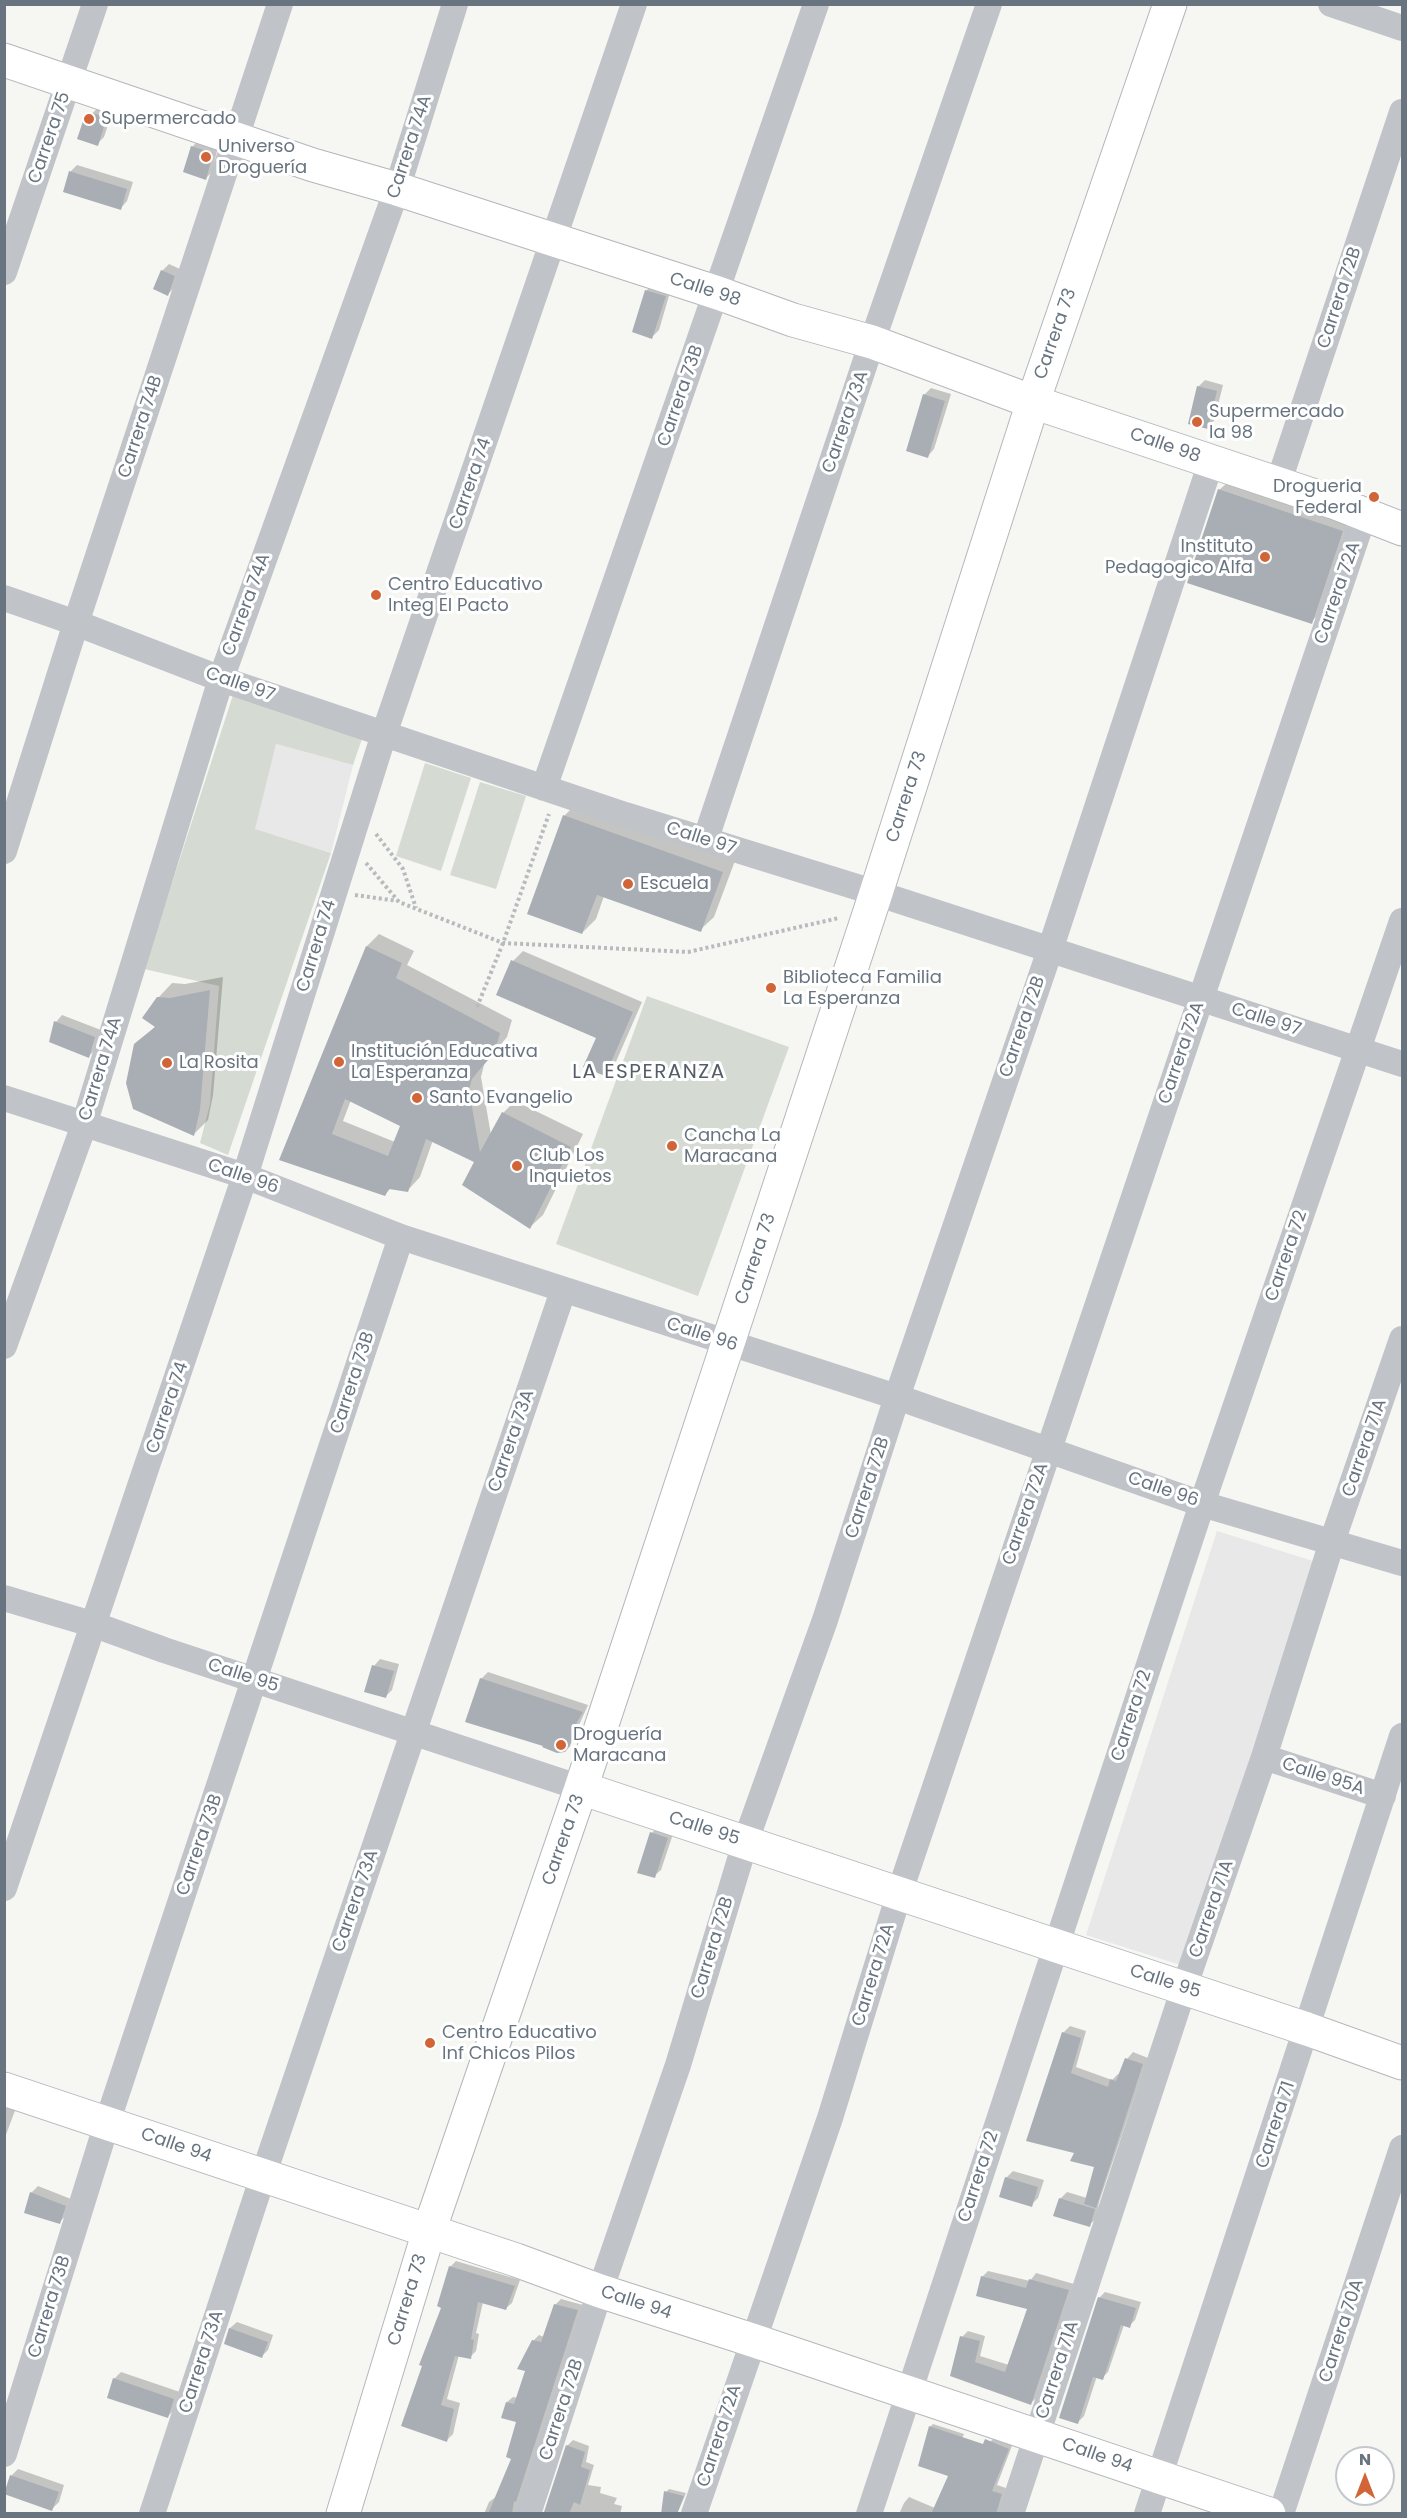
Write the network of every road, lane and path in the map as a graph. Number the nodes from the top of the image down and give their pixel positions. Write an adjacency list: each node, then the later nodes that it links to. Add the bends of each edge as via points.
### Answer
1 (95, 4): 11 (street, Carrera 75)
2 (280, 4): 13 (street, Carrera 74B)
3 (455, 4): 14 (street, Carrera 74A)
4 (634, 4): 15 (street, Carrera 74)
5 (816, 4): 17 (street, Carrera 73B)
6 (989, 4): 18 (street, Carrera 73A)
7 (1170, 4): 19 (street, Carrera 73)
8 (1331, 4): 9 (street)
9 (1402, 28)
10 (4, 60): 11 (street, Calle 98)
11 (69, 82): 13 (street, Calle 98); 16 (street, Carrera 75)
12 (1402, 112): 21 (street, Carrera 72B)
13 (236, 139): 14 (street, Calle 98); 25 (street, Carrera 74B)
14 (397, 189): 15 (street, Calle 98); 26 (street, Carrera 74A)
15 (555, 240): 17 (street, Calle 98); 27 (street, Carrera 74)
16 (4, 272)
17 (718, 293): 18 (street, Calle 98); 28 (street, Carrera 73B)
18 (872, 342): 19 (street, Calle 98); 30 (street, Carrera 73A)
19 (1033, 402): 20 (street, Calle 98); 34 (street, Carrera 73)
20 (1211, 462): 21 (street, Calle 98); 39 (street, Carrera 72B)
21 (1278, 484): 22 (street, Calle 98)
22 (1364, 515): 23 (street, Calle 98); 40 (street, Carrera 72A)
23 (1401, 524)
24 (4, 598): 25 (street, Calle 97)
25 (76, 623): 26 (street, Calle 97); 32 (street, Carrera 74B)
26 (220, 680): 27 (street, Calle 97); 45 (street, Carrera 74A)
27 (384, 734): 28 (street, Calle 97); 29 (street, Carrera 74)
28 (550, 790): 30 (street, Calle 97); 38 (path)
29 (359, 820): 31 (street, Carrera 74); 36 (path, via 379,836 403,869)
30 (705, 841): 34 (street, Calle 97)
31 (350, 845): 33 (street, Carrera 74); 35 (path)
32 (4, 851)
33 (334, 892): 35 (path); 46 (street, Carrera 74)
34 (873, 900): 38 (path, via 840,918 688,952); 39 (street, Calle 97); 50 (street, Carrera 73)
35 (399, 902): 36 (path)
36 (416, 908): 38 (path)
37 (1402, 921): 42 (street, Carrera 72)
38 (503, 943): 41 (path)
39 (1050, 950): 40 (street, Calle 97); 52 (street, Carrera 72B)
40 (1201, 999): 42 (street, Calle 97); 53 (street, Carrera 72A)
41 (477, 1007)
42 (1358, 1049): 43 (street, Calle 97); 54 (street, Carrera 72)
43 (1402, 1064)
44 (4, 1098): 45 (street, Calle 96)
45 (84, 1125): 46 (street, Calle 96); 51 (street, Carrera 74A)
46 (245, 1176): 47 (street, Calle 96); 58 (street, Carrera 74)
47 (400, 1237): 48 (street, Calle 96); 59 (street, Carrera 73B)
48 (563, 1291): 50 (street, Calle 96); 60 (street, Carrera 73A)
49 (1402, 1339): 55 (street, Carrera 71A)
50 (728, 1343): 52 (street, Calle 96); 63 (street, Carrera 73)
51 (4, 1346)
52 (897, 1397): 53 (street, Calle 96); 65 (street, Carrera 72B, via 825,1620)
53 (1047, 1451): 54 (street, Calle 96); 67 (street, Carrera 72A)
54 (1202, 1504): 55 (street, Calle 96); 68 (street, Carrera 72)
55 (1332, 1542): 56 (street, Calle 96); 62 (street, Carrera 71A)
56 (1402, 1563)
57 (4, 1598): 58 (street, Calle 95)
58 (95, 1625): 59 (street, Calle 95); 66 (street, Carrera 74)
59 (255, 1681): 60 (street, Calle 95); 73 (street, Carrera 73B)
60 (412, 1734): 63 (street, Calle 95); 75 (street, Carrera 73A)
61 (1402, 1736): 64 (street, Carrera 71)
62 (1264, 1757): 64 (street, Calle 95A); 69 (street, Carrera 71A)
63 (581, 1788): 65 (street, Calle 95); 76 (street, Carrera 73)
64 (1383, 1796): 70 (street, Carrera 71)
65 (745, 1843): 67 (street, Calle 95); 77 (street, Carrera 72B, via 678,2065)
66 (4, 1888)
67 (899, 1894): 68 (street, Calle 95); 78 (street, Carrera 72A, via 830,2118)
68 (1057, 1946): 69 (street, Calle 95); 79 (street, Carrera 72)
69 (1184, 1988): 70 (street, Calle 95); 80 (street, Carrera 71A)
70 (1307, 2029): 71 (street, Calle 95); 82 (street, Carrera 71)
71 (1402, 2063)
72 (4, 2089): 73 (street, Calle 94)
73 (107, 2123): 75 (street, Calle 94); 81 (street, Carrera 73B)
74 (1402, 2148): 91 (street, Carrera 70A)
75 (263, 2176): 76 (street, Calle 94); 83 (street, Carrera 73A)
76 (429, 2232): 77 (street, Calle 94); 84 (street, Carrera 73)
77 (600, 2291): 78 (street, Calle 94); 85 (street, Carrera 72B)
78 (752, 2340): 79 (street, Calle 94); 86 (street, Carrera 72A)
79 (908, 2392): 80 (street, Calle 94); 87 (street, Carrera 72)
80 (1036, 2436): 82 (street, Calle 94); 88 (street, Carrera 71A)
81 (4, 2454)
82 (1159, 2477): 89 (street, Carrera 71); 90 (street, Calle 94)
83 (152, 2514)
84 (343, 2514)
85 (528, 2514)
86 (694, 2514)
87 (869, 2514)
88 (1011, 2514)
89 (1147, 2514)
90 (1269, 2514)
91 (1281, 2514)

